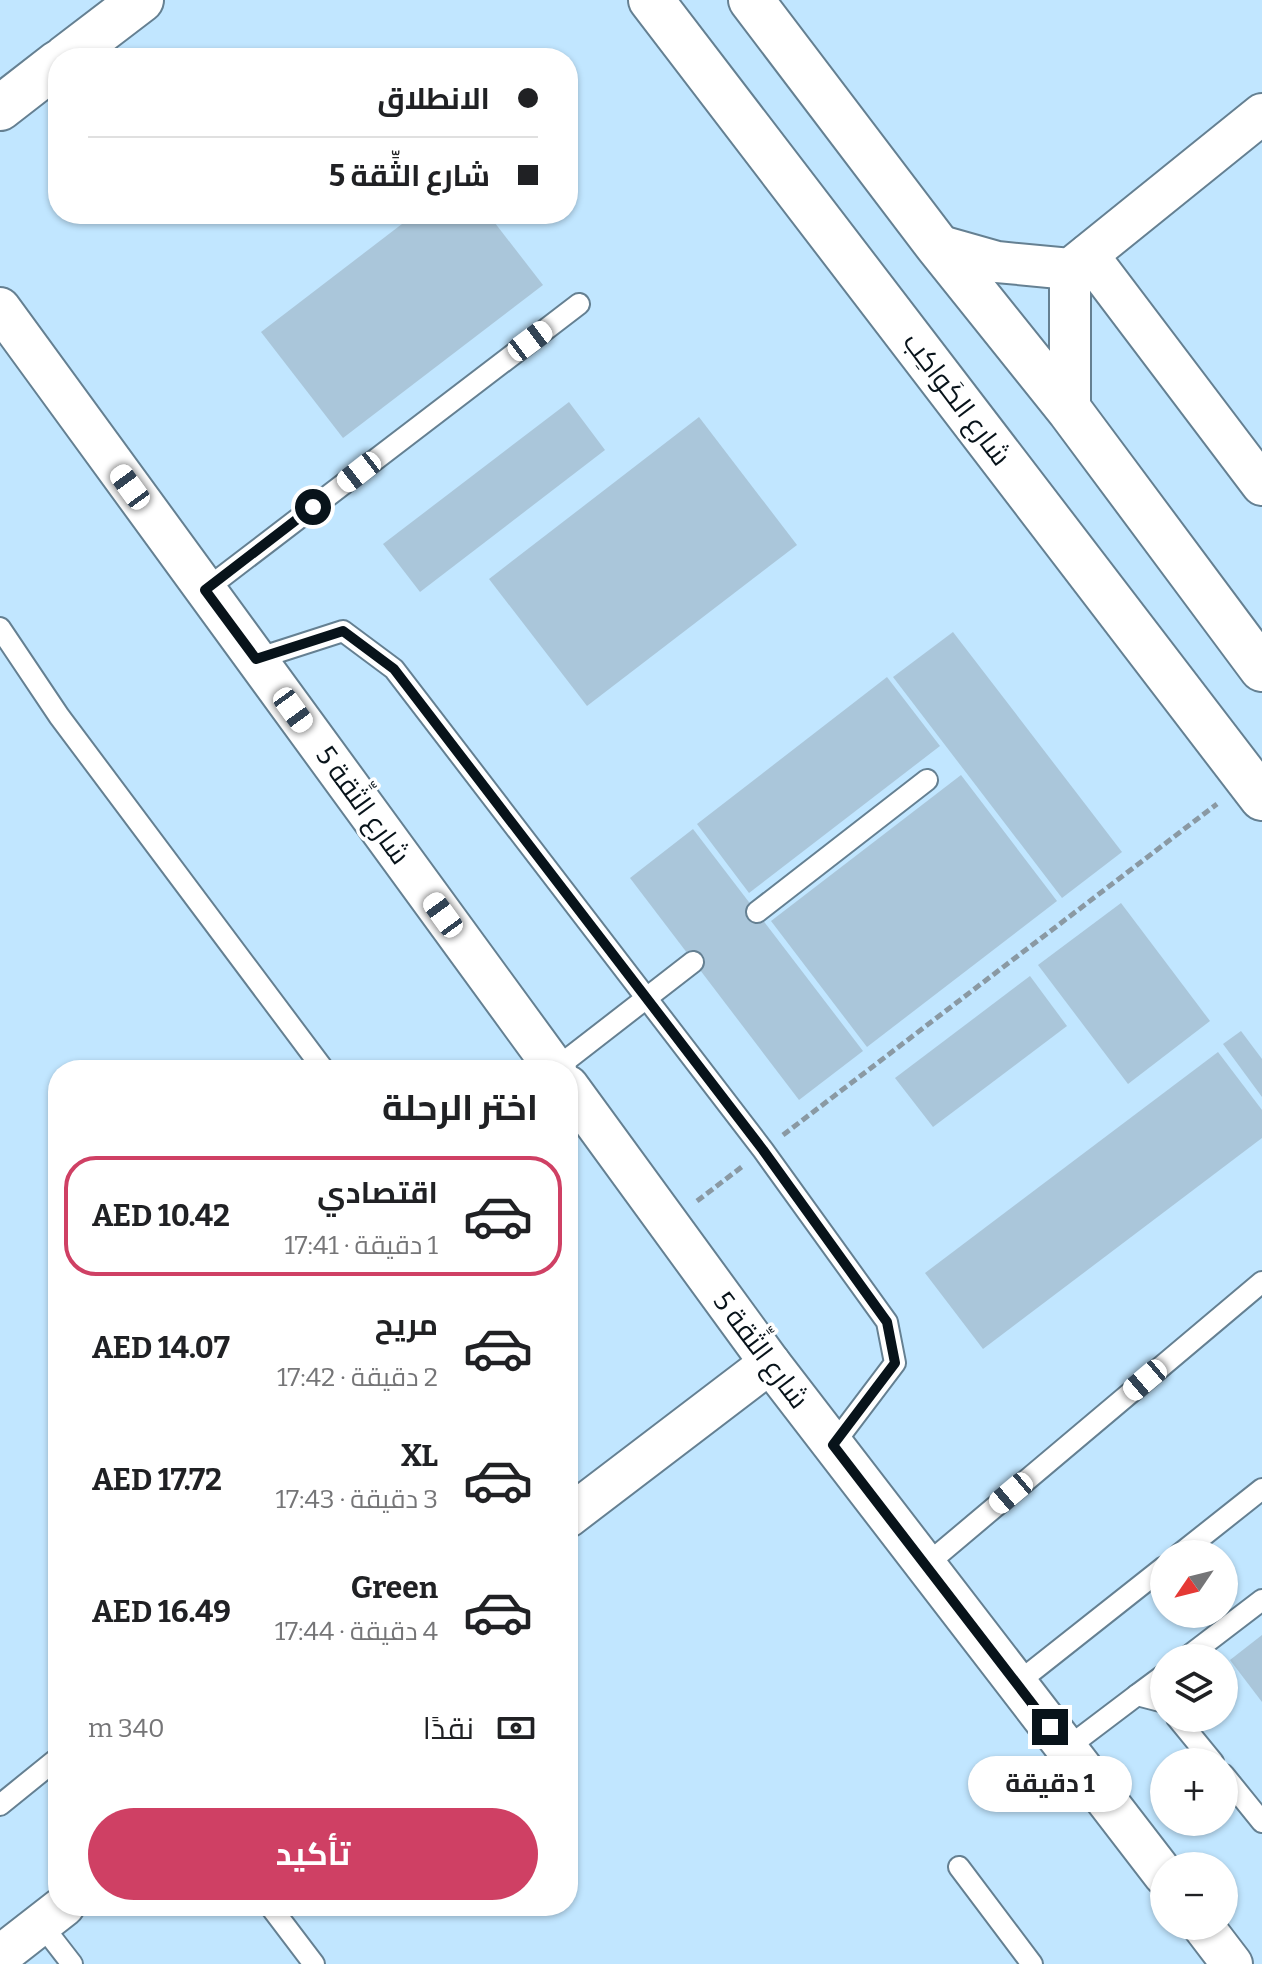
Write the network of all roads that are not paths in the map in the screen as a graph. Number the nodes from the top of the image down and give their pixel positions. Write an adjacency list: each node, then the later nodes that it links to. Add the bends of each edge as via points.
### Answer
1 (141, 0): 4 (street)
2 (651, 0): 19 (street, شارع الكَواكِب)
3 (751, 0): 8 (street)
4 (78, 48)
5 (48, 71): 6 (street)
6 (0, 108)
7 (1262, 114): 9 (street)
8 (937, 245): 9 (street, via 997,262); 12 (street)
9 (1079, 262): 12 (street); 13 (street)
10 (579, 304): 14 (lane)
11 (6, 329): 14 (street, شارع الثِّقة 5)
12 (1070, 411): 17 (street)
13 (1262, 485)
14 (205, 590): 16 (street, شارع الثِّقة 5)
15 (0, 628): 23 (lane, via 59,716)
16 (256, 659): 22 (lane, via 343,631 394,669); 24 (street, شارع الثِّقة 5)
17 (1262, 669)
18 (927, 780): 20 (lane)
19 (1255, 788)
20 (757, 912)
21 (693, 962): 22 (lane)
22 (649, 997): 25 (lane); 29 (lane, via 887,1322 895,1363)
23 (317, 1060)
24 (549, 1060)
25 (569, 1060)
26 (578, 1100): 28 (street, شارع الثِّقة 5)
27 (1262, 1282): 33 (lane)
28 (770, 1363): 29 (street, شارع الثِّقة 5); 31 (street)
29 (833, 1445): 33 (street, شارع الثِّقة 5)
30 (1262, 1489): 32 (lane)
31 (578, 1509)
32 (1198, 1540)
33 (926, 1565): 37 (street, شارع الثِّقة 5)
34 (1150, 1578): 37 (lane)
35 (1262, 1600): 36 (lane)
36 (1204, 1644)
37 (1016, 1684): 42 (street, شارع الثِّقة 5)
38 (1150, 1685): 39 (lane)
39 (1137, 1695): 40 (lane); 42 (lane)
40 (1150, 1698)
41 (1188, 1732): 43 (lane)
42 (1067, 1748): 48 (street, شارع الثِّقة 5)
43 (1202, 1748)
44 (48, 1766): 46 (lane)
45 (1238, 1792): 47 (lane)
46 (0, 1805)
47 (1262, 1822)
48 (1150, 1857)
49 (959, 1867): 56 (lane)
50 (52, 1916): 53 (street)
51 (53, 1916): 54 (lane)
52 (278, 1916): 55 (lane)
53 (0, 1956)
54 (72, 1964)
55 (314, 1964)
56 (1032, 1964)

